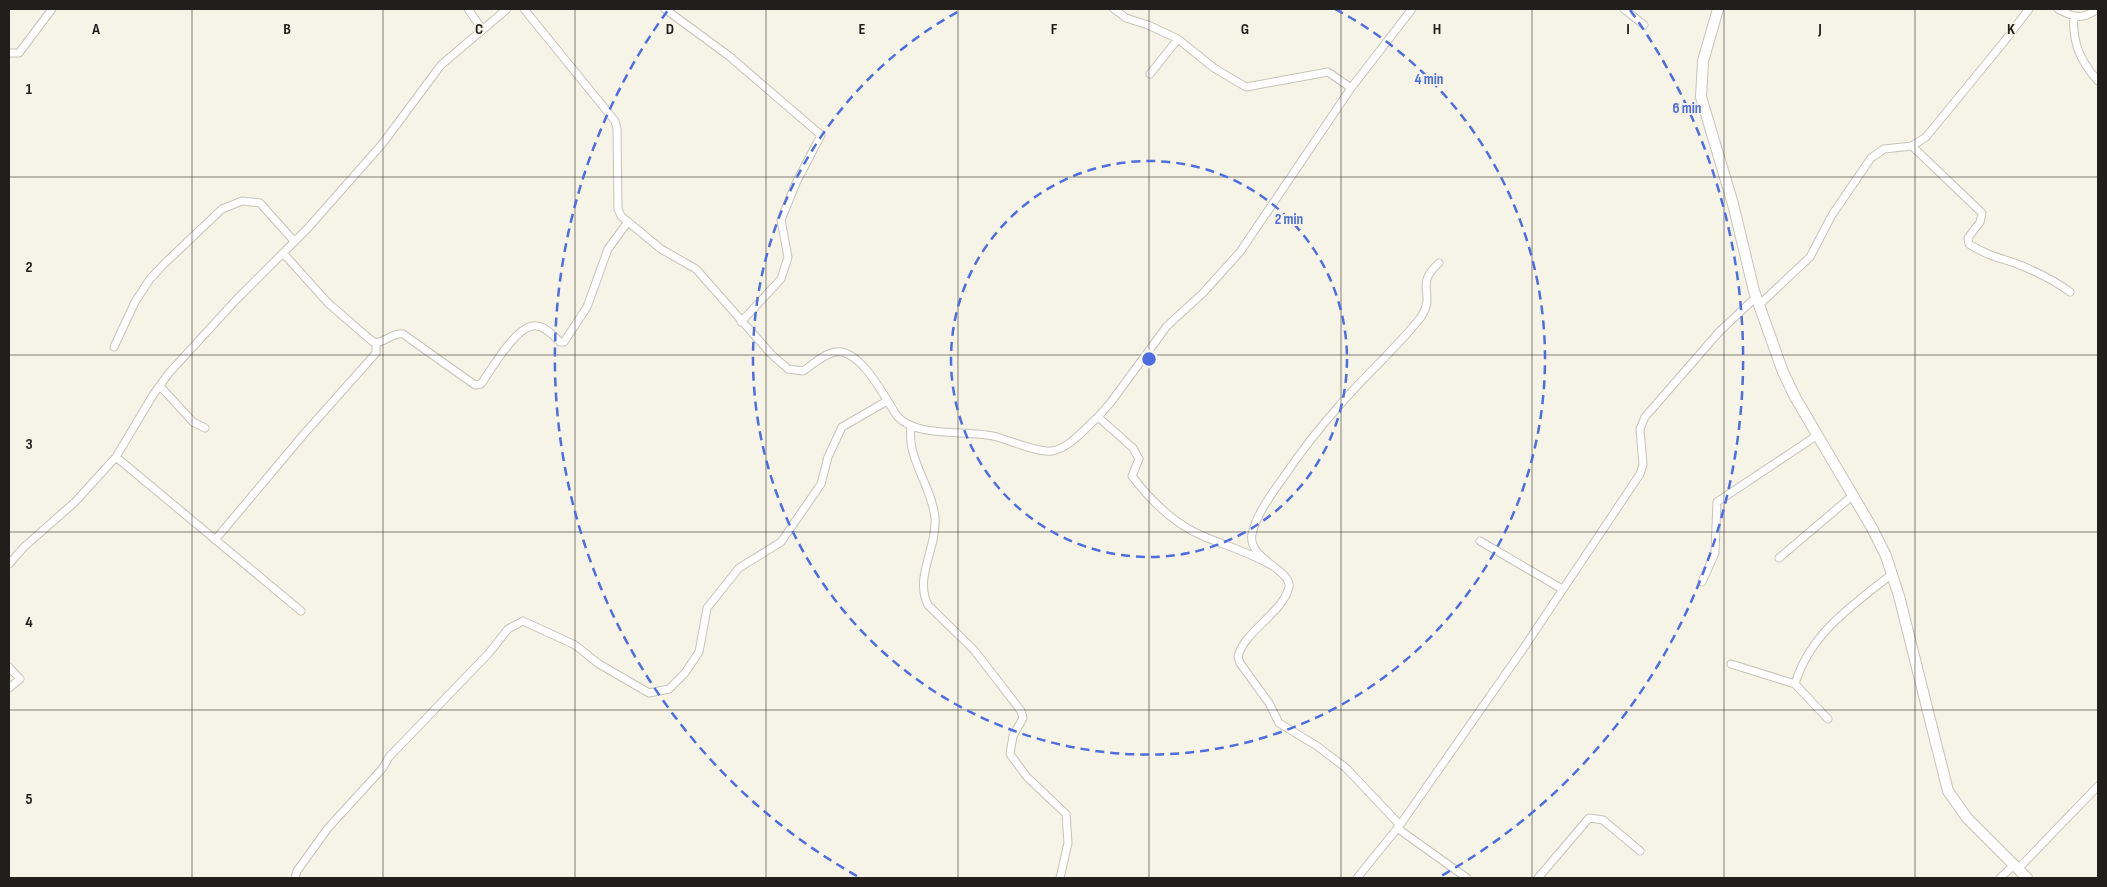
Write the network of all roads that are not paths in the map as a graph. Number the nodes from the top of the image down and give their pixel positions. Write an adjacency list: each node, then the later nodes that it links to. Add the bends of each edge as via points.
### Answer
1 (52, 9): 17 (street, via 19,53)
2 (468, 9): 15 (street)
3 (507, 9): 15 (street)
4 (524, 9): 22 (street, via 615,121 618,209)
5 (665, 9): 28 (street, via 729,56 821,135 781,220 788,257 781,279)
6 (1114, 9): 16 (street, via 1126,18)
7 (1412, 9): 20 (street)
8 (1624, 9): 14 (street)
9 (1718, 9): 27 (street, via 1703,61 1701,97 1728,184)
10 (2029, 9): 21 (street, via 1926,137)
11 (2058, 9): 13 (street)
12 (2097, 9): 13 (street, via 2086,17)
13 (2074, 17): 19 (street, via 2078,54)
14 (1644, 25)
15 (482, 29): 23 (street, via 442,65 383,143)
16 (1178, 39): 18 (street); 20 (street, via 1214,68 1246,87 1328,72)
17 (9, 53)
18 (1150, 74)
19 (2098, 81)
20 (1351, 88): 33 (street, via 1240,252 1167,326)
21 (1912, 146): 26 (street, via 1982,213 1980,222 1968,238 1969,244 1997,259 2052,279); 27 (street, via 1884,149 1871,158 1832,215 1810,257 1786,282)
22 (627, 223): 28 (street, via 661,249 696,269); 29 (street, via 608,249 587,307 564,342 537,326 520,331 481,384 475,385 465,379 403,334 398,333)
23 (294, 241): 24 (street); 30 (street, via 260,203 242,201 222,209 150,279)
24 (283, 254): 29 (street, via 328,303); 31 (street, via 236,300)
25 (1439, 263): 43 (street, via 1425,281 1428,306 1421,317 1338,406 1263,508 1253,530 1252,541)
26 (2070, 292)
27 (1758, 301): 36 (street, via 1783,372); 46 (street, via 1719,332 1650,410 1640,429 1643,465 1640,474)
28 (741, 322): 32 (street, via 788,370 803,372 832,352 848,354 868,371)
29 (376, 344): 39 (street, via 376,353)
30 (114, 347)
31 (160, 386): 35 (street, via 193,422); 37 (street)
32 (887, 401): 34 (street, via 900,420); 57 (street, via 842,427 821,484 781,542 740,568 707,608 699,652 685,674 669,689 649,693 599,664 575,645 523,621 508,629 490,653 389,757 328,828)
33 (1098, 417): 34 (street, via 1069,443 1048,452 994,436); 43 (street, via 1133,448 1139,459 1132,476 1157,505 1204,537 1247,552)
34 (912, 426): 58 (street, via 910,445 932,497 935,520 933,546 922,580 924,595 928,605 974,650 1021,711 1023,718 1013,736 1010,754 1027,777 1066,814 1068,843)
35 (205, 428)
36 (1816, 436): 38 (street); 45 (street, via 1716,502 1715,553)
37 (116, 457): 39 (street); 42 (street, via 75,502)
38 (1852, 496): 41 (street); 44 (street, via 1879,541)
39 (215, 540): 47 (street)
40 (1480, 541): 46 (street)
41 (1779, 558)
42 (9, 564)
43 (1269, 564): 54 (street, via 1286,577 1288,587 1279,604 1239,652 1239,661 1279,723 1346,768)
44 (1892, 574): 50 (street, via 1832,622 1816,643); 56 (street, via 1948,791 1967,818)
45 (1702, 582)
46 (1562, 589): 54 (street)
47 (300, 611)
48 (1731, 664): 50 (street)
49 (9, 667): 51 (street, via 20,679)
50 (1795, 684): 52 (street)
51 (9, 688)
52 (1828, 719)
53 (2098, 786): 56 (street)
54 (1398, 827): 59 (street); 60 (street)
55 (1640, 850): 61 (street, via 1603,820 1589,818)
56 (2016, 867): 62 (street); 63 (street)
57 (295, 878)
58 (1060, 878)
59 (1357, 878)
60 (1468, 878)
61 (1538, 878)
62 (2000, 878)
63 (2027, 878)

